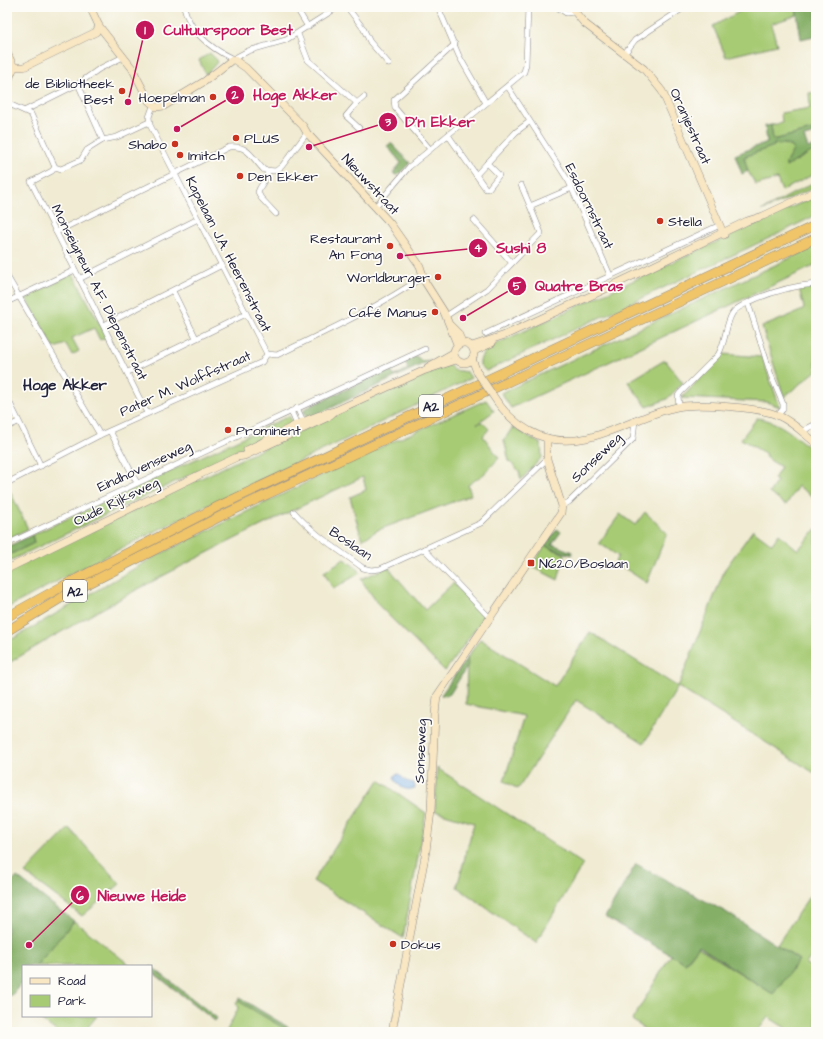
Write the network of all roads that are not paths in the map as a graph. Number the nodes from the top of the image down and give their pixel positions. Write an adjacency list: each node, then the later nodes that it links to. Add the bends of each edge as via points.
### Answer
1 (90, 7): 11 (main road)
2 (184, 7): 18 (street, via 190,23 202,39 221,54)
3 (296, 7): 12 (street)
4 (338, 7): 12 (street)
5 (346, 7): 19 (street)
6 (438, 7): 14 (street)
7 (528, 7): 23 (street, via 524,72)
8 (557, 7): 10 (street, Oranjestraat, via 566,13)
9 (685, 7): 16 (street, via 635,40)
10 (573, 9): 16 (main road, Oranjestraat, via 584,23)
11 (99, 26): 17 (main road); 20 (main road, via 96,32 24,67)
12 (308, 27): 13 (street)
13 (298, 34): 18 (street); 26 (street, via 308,60)
14 (455, 44): 27 (street, via 459,56); 36 (street, via 394,100 396,108)
15 (7, 53): 20 (main road)
16 (625, 53): 50 (main road, Oranjestraat, via 644,69 662,91)
17 (123, 57): 22 (street, via 99,69); 28 (main road)
18 (233, 59): 28 (main road, via 205,81 168,104); 33 (main road, Nieuwstraat, via 246,68)
19 (389, 64)
20 (14, 67): 21 (main road)
21 (7, 84)
22 (78, 84): 29 (street); 35 (street)
23 (508, 87): 27 (street); 31 (street, Esdoornstraat)
24 (364, 97): 26 (street)
25 (7, 103): 29 (street)
26 (357, 103): 32 (street, via 346,116)
27 (486, 103): 34 (street)
28 (153, 106): 30 (street)
29 (26, 110): 38 (street, via 31,114)
30 (149, 122): 35 (street, via 117,137); 40 (street, Kapelaan J.A. Heerenstraat)
31 (530, 122): 37 (street, via 516,132); 43 (street, Esdoornstraat)
32 (359, 128)
33 (307, 133): 39 (street, via 282,166 276,171); 46 (main road, Nieuwstraat)
34 (448, 136): 36 (street); 41 (street)
35 (103, 140): 38 (street, via 87,150 81,160 61,169)
36 (430, 150): 46 (street, via 410,167)
37 (487, 163): 41 (street); 41 (street, via 498,173 498,179 489,188 486,188)
38 (55, 167): 52 (street, Monseigneur A.F. Diepenstraat, via 31,182)
39 (268, 171): 40 (street, via 258,164 246,149 239,146 229,147); 47 (street, via 266,181 258,192)
40 (174, 173): 48 (street, Kapelaan J.A. Heerenstraat); 52 (street)
41 (476, 174)
42 (521, 185): 45 (street)
43 (572, 188): 45 (street); 58 (street, Esdoornstraat)
44 (816, 191): 53 (main road)
45 (530, 206): 55 (street, via 541,233)
46 (375, 207): 60 (main road, Nieuwstraat, via 388,220 420,266)
47 (276, 214)
48 (198, 219): 56 (street, Kapelaan J.A. Heerenstraat); 61 (street)
49 (474, 220): 55 (street)
50 (720, 225): 53 (main road, Oranjestraat); 58 (street)
51 (816, 225): 106 (highway, A2, via 218,506)
52 (56, 232): 57 (street, Monseigneur A.F. Diepenstraat)
53 (724, 234): 71 (main road)
54 (816, 238): 108 (highway, A2, via 223,515 66,595)
55 (512, 263): 68 (street, via 487,289)
56 (222, 265): 63 (street); 67 (street, Kapelaan J.A. Heerenstraat)
57 (75, 270): 61 (street, Monseigneur A.F. Diepenstraat); 64 (street)
58 (610, 275): 69 (street)
59 (7, 276): 64 (street)
60 (424, 276): 68 (main road, Nieuwstraat, via 425,282); 77 (street, via 351,319 277,355)
61 (79, 279): 70 (street, Monseigneur A.F. Diepenstraat)
62 (816, 284): 66 (street, via 787,287 762,295)
63 (173, 291): 70 (street); 73 (street)
64 (19, 297): 65 (street); 94 (street)
65 (7, 302)
66 (748, 303): 82 (street, via 732,314 722,349 680,393); 86 (street, via 783,404 783,409)
67 (246, 314): 73 (street); 77 (street, Kapelaan J.A. Heerenstraat)
68 (446, 316): 74 (main road, Nieuwstraat)
69 (509, 323): 71 (street); 72 (street)
70 (104, 325): 80 (street, Monseigneur A.F. Diepenstraat)
71 (514, 331): 75 (main road, via 498,340)
72 (485, 334)
73 (196, 338): 80 (street)
74 (460, 343): 75 (main road); 78 (main road)
75 (473, 348): 79 (main road)
76 (425, 349): 83 (street, Eindhovenseweg)
77 (268, 354): 85 (street, Pater M. Wolffstraat, via 262,362)
78 (455, 356): 79 (main road, via 460,362); 91 (main road, Oude Rijksweg)
79 (470, 361): 95 (main road, bridge, via 506,414 520,426)
80 (128, 372): 85 (street, Monseigneur A.F. Diepenstraat)
81 (7, 397): 88 (street)
82 (679, 406): 86 (main road, via 739,408); 87 (main road)
83 (298, 408): 84 (street, Eindhovenseweg); 91 (street)
84 (291, 411): 91 (street); 100 (street, Eindhovenseweg)
85 (147, 413): 92 (street, Pater M. Wolffstraat)
86 (778, 415): 93 (main road)
87 (635, 420): 95 (main road, via 590,438 568,441); 101 (street, Sonseweg, via 633,439)
88 (18, 422): 90 (street); 98 (street)
89 (816, 424): 93 (street)
90 (7, 427)
91 (302, 427): 105 (main road, Oude Rijksweg, via 243,452)
92 (110, 430): 94 (street, Pater M. Wolffstraat); 100 (street)
93 (803, 432): 96 (main road)
94 (100, 435): 98 (street, Pater M. Wolffstraat)
95 (547, 438): 97 (main road, Sonseweg)
96 (816, 443)
97 (547, 459): 101 (main road, Sonseweg); 104 (street, Boslaan, via 481,523)
98 (41, 466): 99 (street, Pater M. Wolffstraat)
99 (7, 482)
100 (137, 483): 103 (street, Eindhovenseweg)
101 (562, 506): 107 (main road, Sonseweg, via 561,513)
102 (294, 512): 104 (street, Boslaan, via 304,524 325,540 364,568 371,570 380,569)
103 (7, 544)
104 (424, 549): 107 (street)
105 (7, 569)
106 (7, 617)
107 (490, 618): 109 (main road, Sonseweg, via 440,689 436,700 431,811 426,851)
108 (7, 631)
109 (392, 1032)

